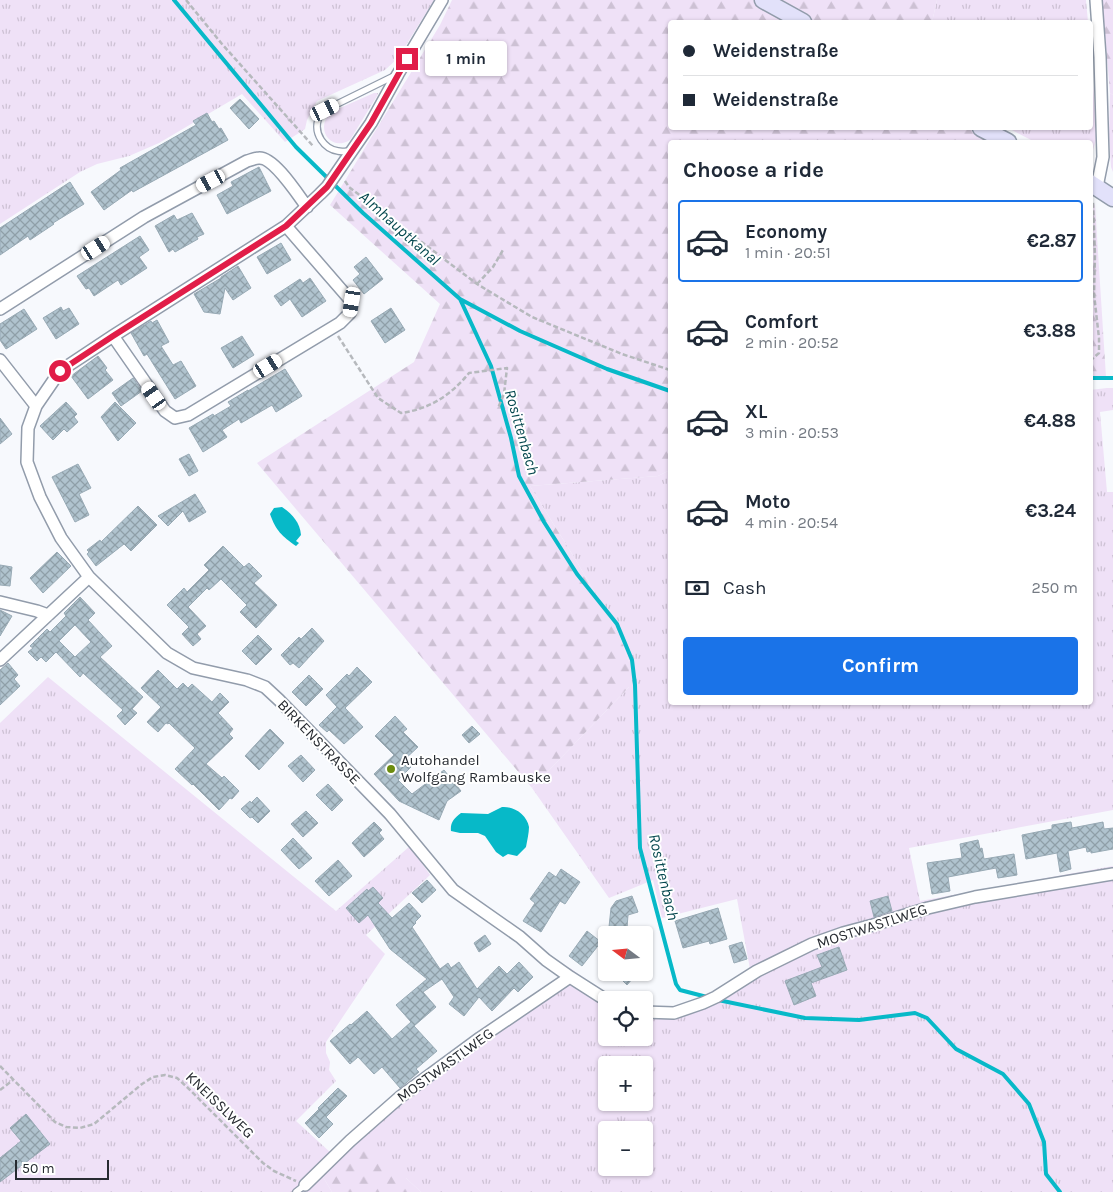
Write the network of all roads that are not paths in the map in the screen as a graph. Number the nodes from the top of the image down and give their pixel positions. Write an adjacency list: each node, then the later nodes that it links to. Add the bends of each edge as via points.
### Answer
1 (442, 0): 5 (street, BIRKENSTRASSE)
2 (763, 0): 4 (main road)
3 (1096, 0): 9 (street, via 1103,157)
4 (799, 20)
5 (398, 74): 8 (street, BIRKENSTRASSE); 8 (lane, via 325,110 318,119 317,129 329,148)
6 (985, 130): 7 (main road)
7 (1004, 140)
8 (352, 151): 11 (street, BIRKENSTRASSE, via 327,187)
9 (1093, 190): 10 (main road)
10 (1113, 198)
11 (307, 207): 12 (street, BIRKENSTRASSE); 13 (street, via 275,165 259,158 247,161 144,217)
12 (286, 226): 14 (street, BIRKENSTRASSE); 14 (street, via 352,302 350,313 332,328 188,415 175,418 165,411)
13 (0, 309)
14 (113, 336): 16 (street, BIRKENSTRASSE, via 60,371)
15 (0, 360): 16 (street)
16 (36, 406): 17 (street, BIRKENSTRASSE, via 28,428 27,462 40,497 62,538)
17 (89, 577): 19 (street); 22 (street, BIRKENSTRASSE, via 167,653 193,668 264,687 390,814 453,890)
18 (0, 602): 19 (street)
19 (48, 615): 20 (street)
20 (0, 660)
21 (1113, 874): 24 (street, MOSTWASTLWEG, via 975,897 843,933 757,971 703,1003 674,1013)
22 (570, 977): 23 (street); 25 (street, MOSTWASTLWEG, via 400,1097)
23 (598, 995)
24 (653, 1012)
25 (300, 1188)

